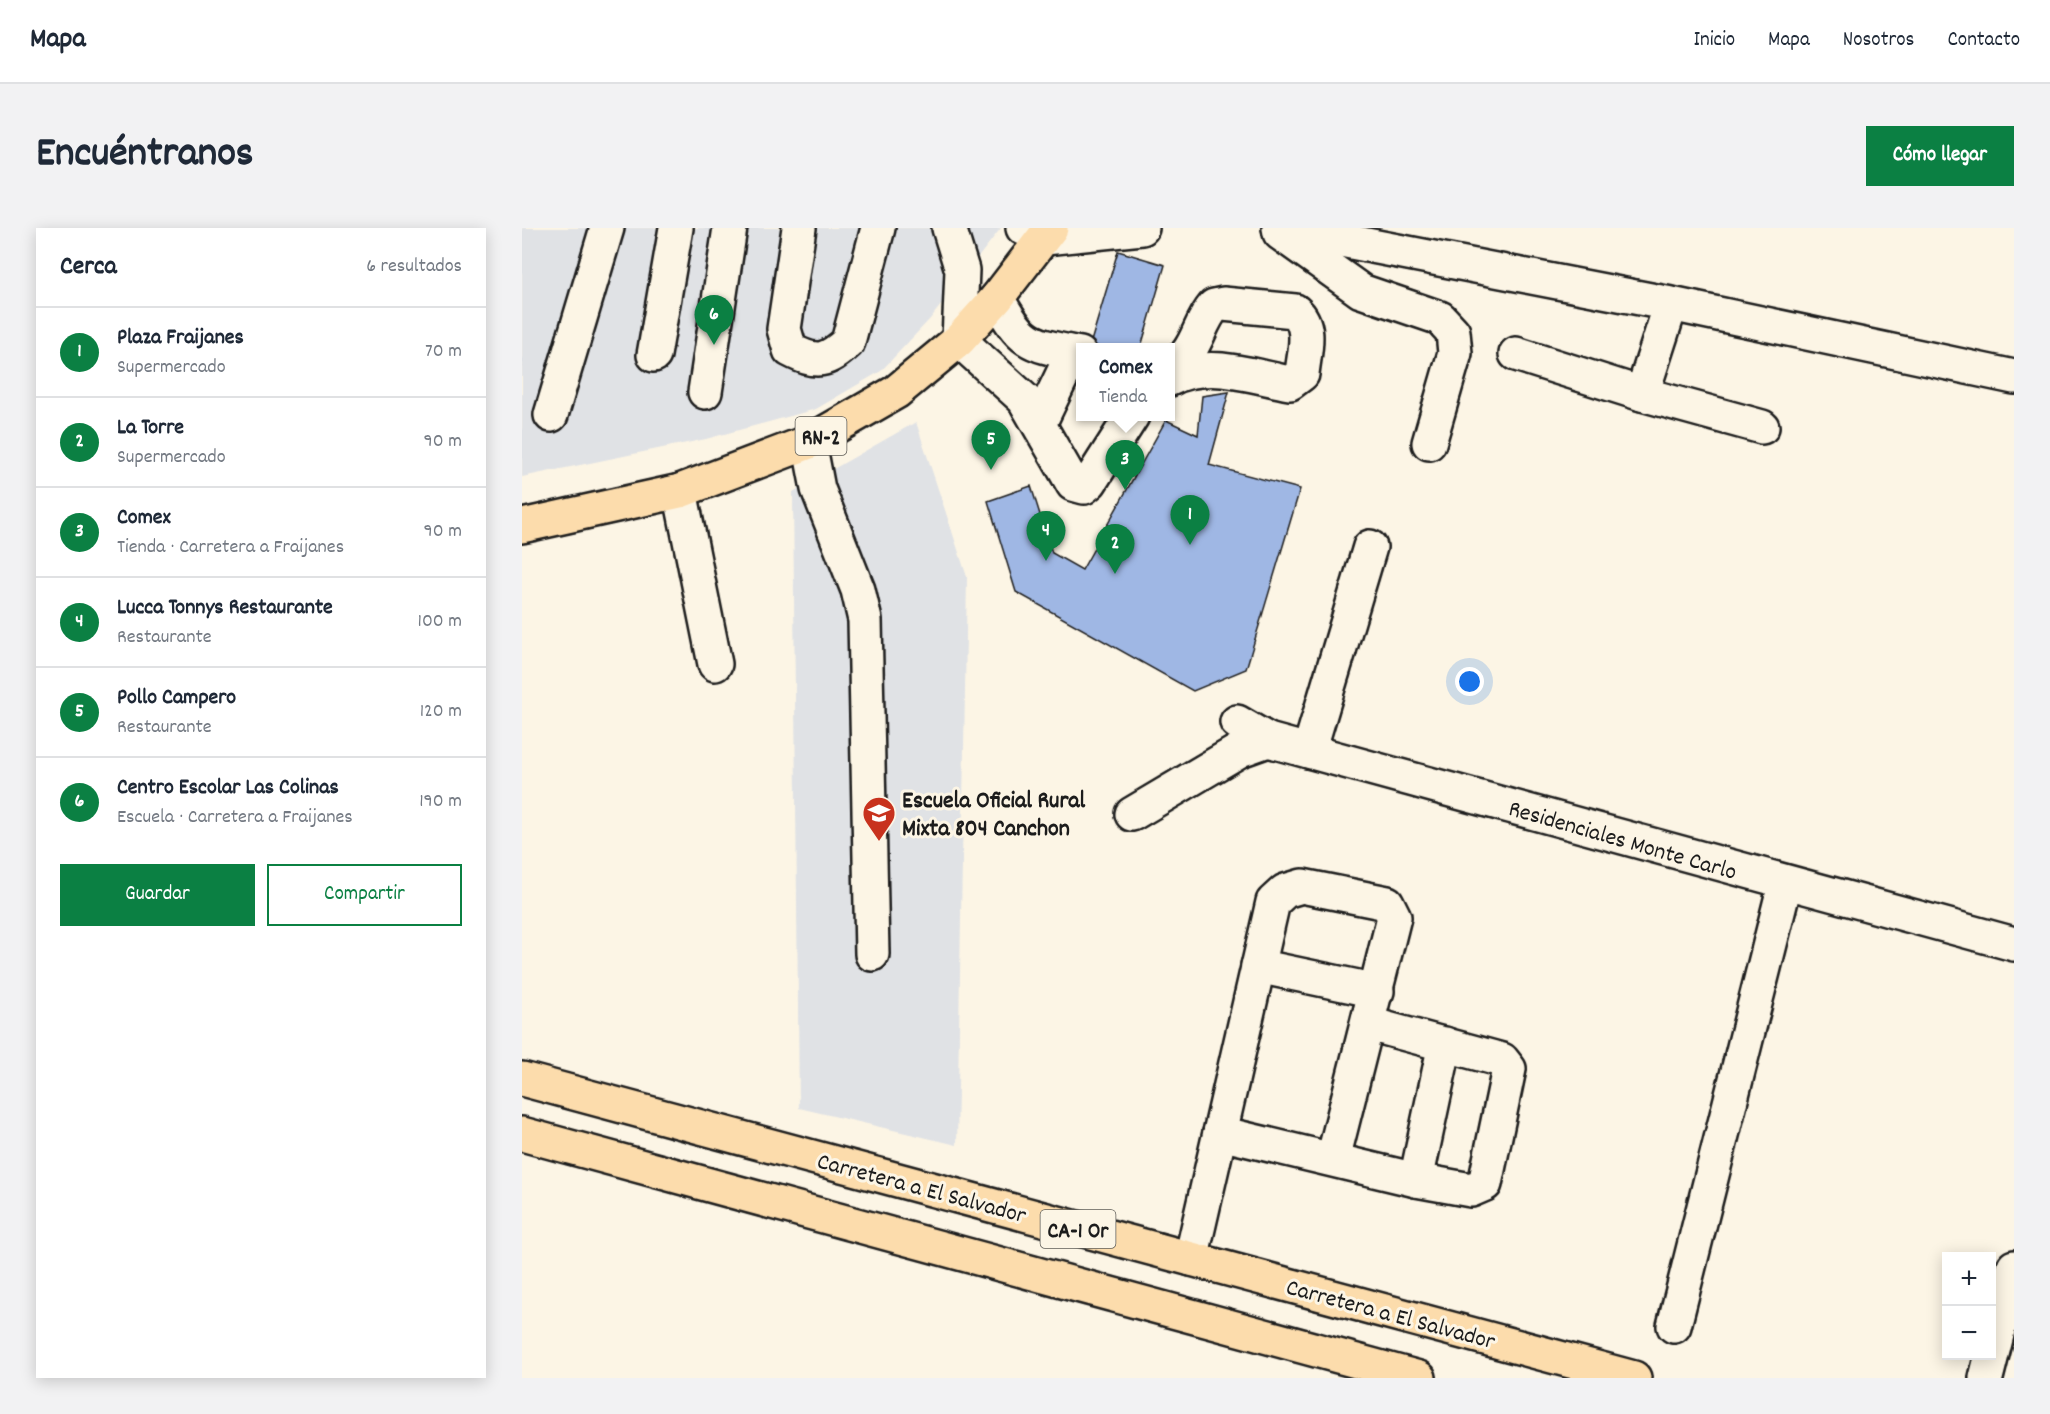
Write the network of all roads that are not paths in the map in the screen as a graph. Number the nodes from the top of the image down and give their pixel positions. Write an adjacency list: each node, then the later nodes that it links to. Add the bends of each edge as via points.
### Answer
1 (607, 228): 23 (street)
2 (676, 228): 16 (street)
3 (730, 228): 21 (street)
4 (799, 228): 5 (street, via 784,329 790,350 820,361 848,342)
5 (878, 228)
6 (949, 228): 13 (street, via 962,270)
7 (1142, 228): 10 (street)
8 (1274, 228): 28 (street, via 1361,291 1440,318 1453,332 1455,353)
9 (1278, 228): 12 (street)
10 (1040, 231): 11 (main road, RN-2)
11 (997, 298): 13 (main road, RN-2); 14 (street, via 1028,341)
12 (1671, 304): 20 (street); 22 (street)
13 (959, 340): 25 (street, via 1024,399); 27 (main road, RN-2, via 896,392)
14 (1076, 353)
15 (1516, 354): 22 (street)
16 (654, 355)
17 (1076, 355): 25 (street)
18 (1175, 364): 19 (street, via 1191,352 1214,306 1295,311 1303,317 1307,328 1302,374 1290,384 1215,369 1194,370)
19 (1175, 377)
20 (2014, 377)
21 (705, 392)
22 (1642, 394): 26 (street)
23 (551, 415)
24 (1129, 421): 25 (street, via 1084,487 1073,484)
25 (1039, 424)
26 (1762, 427)
27 (809, 442): 29 (main road, RN-2); 39 (street, via 818,489 858,590 865,620)
28 (1429, 443)
29 (680, 491): 30 (main road, RN-2); 32 (street)
30 (522, 526)
31 (1370, 547): 35 (street)
32 (715, 664)
33 (1237, 722): 34 (street, Residenciales Monte Carlo)
34 (1268, 740): 35 (street, Residenciales Monte Carlo); 36 (street, via 1222,759)
35 (1309, 751): 37 (street, Residenciales Monte Carlo)
36 (1132, 814)
37 (1785, 884): 38 (street, Residenciales Monte Carlo); 51 (street)
38 (2014, 944)
39 (872, 954)
40 (1258, 966): 41 (street); 41 (street, via 1273,902 1285,891 1302,886 1386,903 1395,917); 46 (street)
41 (1377, 991): 42 (street)
42 (1369, 1024): 43 (street); 47 (street)
43 (1445, 1044): 48 (street); 48 (street, via 1502,1060 1509,1069 1485,1184 1472,1190)
44 (522, 1079): 49 (main road, Carretera a El Salvador / CA-1 Or)
45 (522, 1134): 52 (main road, CA-1 Or)
46 (1220, 1134): 47 (street); 49 (street)
47 (1333, 1159): 48 (street)
48 (1416, 1180)
49 (1191, 1259): 54 (main road, Carretera a El Salvador / CA-1 Or)
50 (2014, 1267): 55 (street)
51 (1674, 1326)
52 (1371, 1371): 53 (main road, CA-1 Or)
53 (1419, 1378)
54 (1634, 1378)
55 (1986, 1378)

